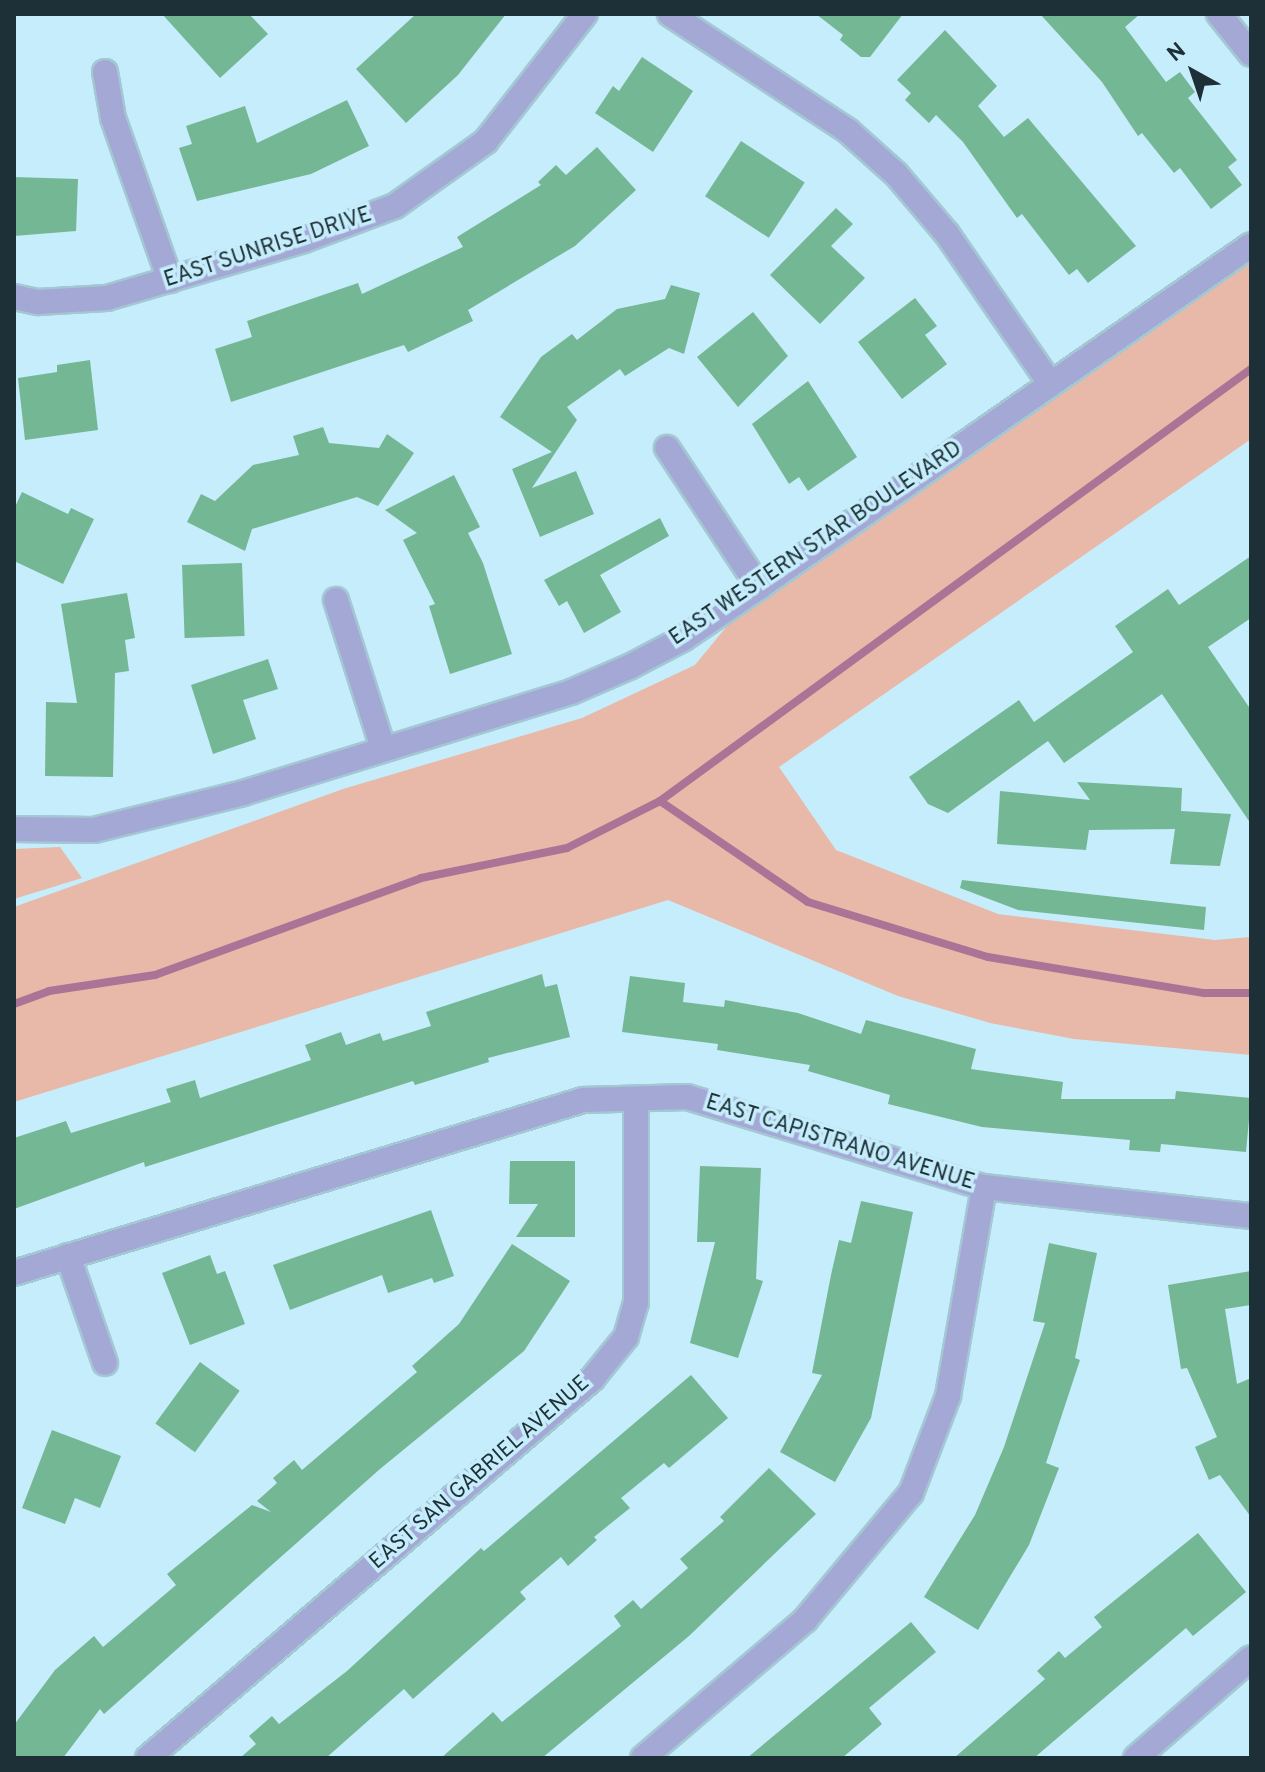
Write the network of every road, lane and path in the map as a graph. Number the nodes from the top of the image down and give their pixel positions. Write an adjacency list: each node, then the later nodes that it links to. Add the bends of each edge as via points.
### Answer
1 (585, 14): 7 (street, EAST SUNRISE DRIVE, via 486,141 395,206)
2 (670, 14): 9 (street, via 848,131 896,174 947,234)
3 (1219, 14): 4 (street)
4 (1251, 54)
5 (105, 72): 7 (street, via 113,118)
6 (1251, 245): 9 (street, EAST WESTERN STAR BOULEVARD)
7 (170, 280): 8 (street, EAST SUNRISE DRIVE, via 107,298 38,302)
8 (14, 297)
9 (1049, 382): 11 (street, EAST WESTERN STAR BOULEVARD)
10 (667, 448): 11 (street)
11 (759, 587): 13 (street, EAST WESTERN STAR BOULEVARD, via 684,638 583,687)
12 (336, 600): 13 (street)
13 (383, 748): 14 (street, EAST WESTERN STAR BOULEVARD, via 243,793 94,830)
14 (14, 829)
15 (636, 1100): 16 (street, EAST CAPISTRANO AVENUE, via 687,1097); 18 (street, EAST CAPISTRANO AVENUE, via 583,1100); 22 (street, EAST SAN GABRIEL AVENUE, via 636,1303 626,1337 592,1379)
16 (984, 1187): 17 (street, EAST CAPISTRANO AVENUE); 23 (street, via 948,1396 911,1493 805,1620)
17 (1251, 1216)
18 (68, 1256): 19 (street, EAST CAPISTRANO AVENUE); 20 (street)
19 (14, 1273)
20 (105, 1363)
21 (1251, 1658): 24 (street)
22 (148, 1758)
23 (643, 1758)
24 (1136, 1758)

